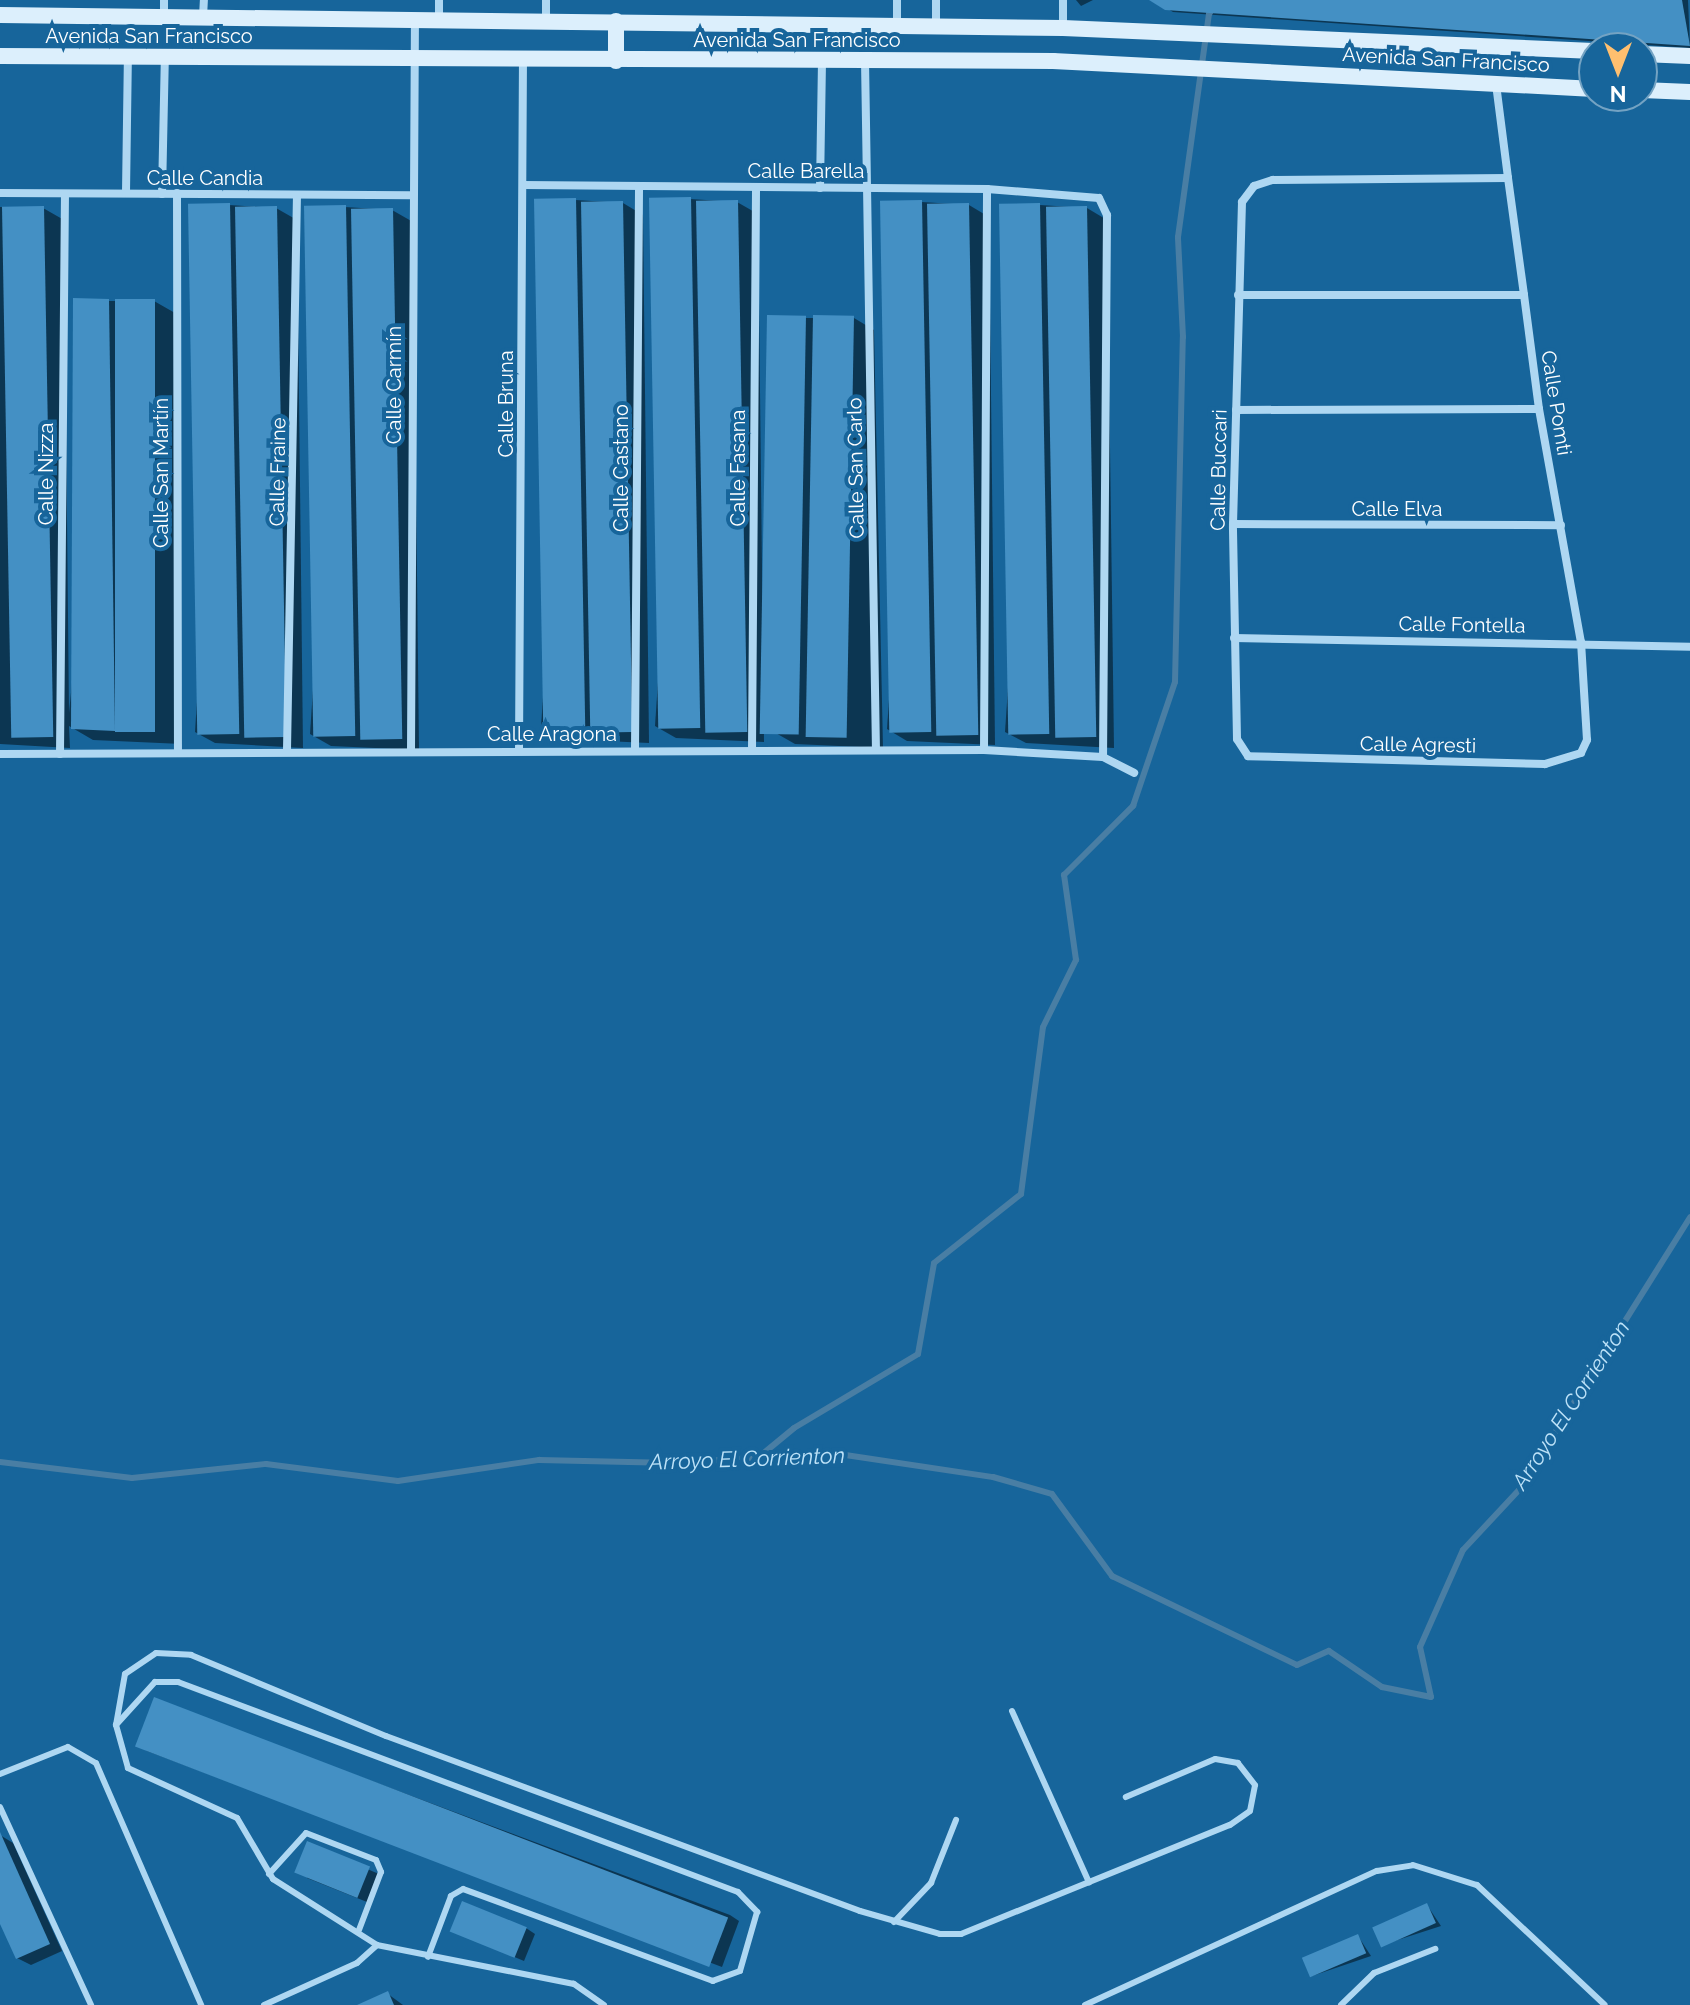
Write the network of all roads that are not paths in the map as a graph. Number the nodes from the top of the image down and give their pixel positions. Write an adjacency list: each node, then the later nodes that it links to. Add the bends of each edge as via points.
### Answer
1 (164, 0): 9 (street)
2 (204, 0): 10 (street)
3 (439, 0): 12 (street)
4 (546, 0): 13 (street)
5 (897, 0): 15 (street)
6 (936, 0): 16 (street)
7 (1063, 0): 17 (street)
8 (0, 15): 9 (street, Avenida San Francisco)
9 (164, 18): 10 (street, Avenida San Francisco)
10 (203, 18): 11 (street, Avenida San Francisco)
11 (415, 21): 12 (street, Avenida San Francisco); 24 (street, Calle Carmín)
12 (439, 21): 13 (street, Avenida San Francisco)
13 (546, 21): 14 (street, Avenida San Francisco)
14 (616, 21): 15 (street, Avenida San Francisco); 28 (street)
15 (897, 25): 16 (street, Avenida San Francisco)
16 (936, 26): 17 (street, Avenida San Francisco)
17 (1063, 28): 18 (street, Avenida San Francisco)
18 (1578, 50)
19 (1658, 55): 23 (street)
20 (0, 56): 21 (street, Avenida San Francisco)
21 (128, 56): 22 (street, Avenida San Francisco); 41 (street)
22 (165, 56): 24 (street, Avenida San Francisco); 44 (street)
23 (1690, 56)
24 (415, 57): 25 (street, Avenida San Francisco); 46 (street, Calle Carmín)
25 (523, 58): 28 (street, Avenida San Francisco); 34 (street, Calle Bruna)
26 (865, 59): 27 (street, Avenida San Francisco); 29 (street, Avenida San Francisco, via 1237,69); 37 (street, Calle San Carlo)
27 (822, 60): 28 (street, Avenida San Francisco); 38 (street)
28 (616, 61)
29 (1496, 83): 30 (street, Avenida San Francisco); 33 (street, Calle Pomti)
30 (1578, 88)
31 (1658, 91): 32 (street)
32 (1690, 92)
33 (1508, 178): 47 (street, Calle Buccari, via 1273,180 1254,186 1242,202); 48 (street, Calle Pomti)
34 (523, 185): 35 (street, Calle Barella); 61 (street, Calle Bruna)
35 (639, 186): 36 (street, Calle Barella); 62 (street, Calle Castano)
36 (756, 187): 38 (street, Calle Barella); 63 (street, Calle Fasana)
37 (869, 187): 38 (street, Calle Barella); 39 (street, Calle Barella); 58 (street, Calle San Carlo)
38 (820, 188)
39 (987, 189): 64 (street); 68 (street, Calle Barella, via 1090,193 1107,215)
40 (0, 193): 43 (street, Calle Candia)
41 (126, 193): 43 (street, Calle Candia); 44 (street, Calle Candia)
42 (177, 193): 44 (street, Calle Candia); 45 (street, Calle Candia); 65 (street, Calle San Martín)
43 (65, 194): 67 (street, Calle Nizza)
44 (162, 194)
45 (297, 195): 46 (street, Calle Candia); 59 (street, Calle Fraine)
46 (410, 195): 60 (street, Calle Carmín)
47 (1238, 295): 48 (street); 50 (street, Calle Buccari)
48 (1524, 295): 49 (street, Calle Pomti)
49 (1539, 409): 50 (street); 52 (street, Calle Pomti)
50 (1236, 410): 51 (street, Calle Buccari)
51 (1233, 524): 52 (street, Calle Elva); 53 (street, Calle Buccari)
52 (1561, 525): 54 (street, Calle Pomti)
53 (1234, 638): 54 (street, Calle Fontella); 57 (street, Calle Buccari)
54 (1581, 642): 55 (street, Calle Fontella); 56 (street, Calle Pomti)
55 (1690, 647)
56 (1588, 728): 57 (street, Calle Agresti, via 1581,753 1545,764 1258,758)
57 (1237, 739)
58 (876, 749): 63 (street, Calle Aragona); 64 (street, Calle Aragona)
59 (287, 750): 60 (street, Calle Aragona); 65 (street, Calle Aragona)
60 (411, 750): 61 (street, Calle Aragona)
61 (519, 750): 62 (street, Calle Aragona)
62 (635, 750): 63 (street, Calle Aragona)
63 (752, 750)
64 (984, 750): 68 (street, Calle Aragona)
65 (178, 753): 67 (street, Calle Aragona)
66 (0, 754): 67 (street, Calle Aragona)
67 (60, 754)
68 (1103, 757): 69 (street)
69 (1134, 773)
70 (1012, 1711): 77 (lane)
71 (116, 1725): 76 (lane, via 128,1768 237,1818); 78 (lane, via 116,1698 133,1665 156,1653 191,1655 386,1736); 82 (lane, via 155,1682 178,1682 738,1892 757,1912 740,1971 713,1981 463,1889 451,1896)
72 (0, 1774): 84 (lane, via 68,1747 96,1763)
73 (1126, 1797): 77 (lane, via 1215,1759 1238,1763 1255,1785 1241,1819)
74 (0, 1807): 83 (lane)
75 (956, 1820): 78 (lane, via 931,1883)
76 (269, 1874): 79 (lane); 79 (lane, via 306,1833 376,1860 381,1872)
77 (1089, 1882): 78 (lane, via 961,1934)
78 (894, 1922)
79 (359, 1930): 80 (lane)
80 (377, 1945): 82 (lane); 85 (lane, via 357,1963)
81 (1435, 1949): 88 (lane, via 1374,1973)
82 (428, 1957): 86 (lane, via 574,1984)
83 (91, 2005)
84 (201, 2005)
85 (264, 2005)
86 (604, 2005)
87 (1085, 2005): 89 (lane, via 1377,1871 1413,1865 1477,1885)
88 (1341, 2005)
89 (1605, 2005)

